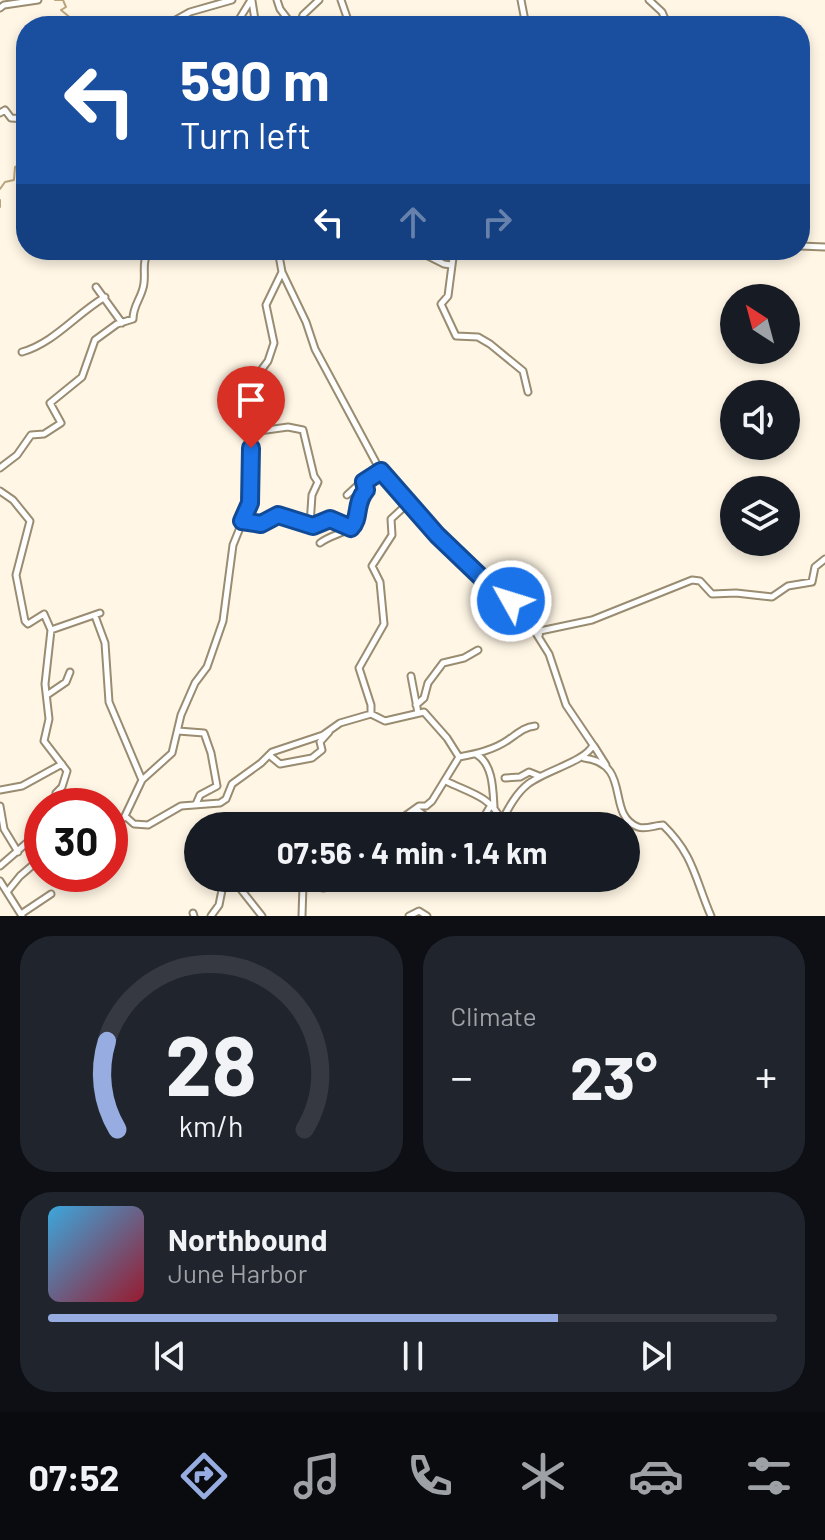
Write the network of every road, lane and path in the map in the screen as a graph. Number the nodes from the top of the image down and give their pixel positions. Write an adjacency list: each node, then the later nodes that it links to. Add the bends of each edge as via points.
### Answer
1 (38, 0): 6 (street)
2 (206, 0): 7 (street)
3 (232, 0): 7 (street)
4 (319, 0): 9 (street)
5 (649, 0): 10 (street)
6 (0, 8)
7 (208, 8): 8 (street)
8 (183, 16)
9 (302, 16)
10 (664, 16)
11 (0, 113): 12 (street, via 5,110)
12 (16, 118)
13 (144, 260): 21 (street, via 144,286 133,319)
14 (280, 260): 18 (street)
15 (436, 260): 17 (street)
16 (452, 260): 17 (street)
17 (451, 265): 23 (street, via 448,296 441,304 456,336 478,337 490,344 523,371)
18 (282, 272): 24 (street, via 267,301 274,343 250,385); 26 (street, via 315,349)
19 (96, 287): 20 (street)
20 (105, 297): 21 (street); 22 (street, via 43,344)
21 (122, 323): 25 (street, via 95,340 82,377 50,403 61,423 46,434 31,435)
22 (22, 352)
23 (528, 392)
24 (252, 432): 31 (street, via 250,503); 32 (street, via 303,430 318,482)
25 (0, 468)
26 (381, 471): 27 (street); 30 (street)
27 (364, 482): 29 (street); 33 (street, via 366,490)
28 (0, 491): 36 (street, via 30,521 16,575 25,623 44,614)
29 (347, 495)
30 (407, 499): 37 (street, via 462,560 518,607); 44 (street, via 391,519 392,535 372,566 380,582 383,627 359,668)
31 (242, 521): 32 (street, via 261,524 281,515); 47 (street, via 233,545 223,623)
32 (310, 525): 33 (street, via 330,519)
33 (351, 528): 34 (street)
34 (320, 543)
35 (825, 559): 37 (street, via 815,567 812,582 792,585 772,597 712,594 700,581 689,581 592,620 544,628)
36 (51, 630): 41 (street); 57 (street, via 98,614 109,702)
37 (539, 636): 48 (street, via 566,705)
38 (478, 650): 42 (street, via 444,662)
39 (70, 672): 41 (street, via 66,682)
40 (411, 676): 42 (street)
41 (47, 695): 53 (street, via 44,741)
42 (416, 705): 43 (street)
43 (418, 713): 44 (street, via 385,721); 51 (street, via 426,714)
44 (371, 714): 46 (street)
45 (535, 726): 49 (street)
46 (329, 730): 50 (street); 50 (street, via 320,742 322,750 312,758 280,764)
47 (178, 731): 57 (street, via 170,755); 63 (street, via 204,733 212,754 217,786 200,795)
48 (593, 746): 52 (street); 54 (street)
49 (475, 753): 51 (street); 61 (street, via 485,762)
50 (268, 755): 63 (street, via 232,784 224,801)
51 (459, 757): 58 (street)
52 (582, 758): 54 (street); 55 (street)
53 (62, 764): 59 (street, via 67,771); 60 (street, via 20,787)
54 (606, 766): 90 (street, via 625,818 642,828 665,826 685,850)
55 (540, 776): 56 (street, via 530,772); 72 (street, via 520,791)
56 (505, 778)
57 (142, 780): 67 (street)
58 (446, 781): 62 (street); 66 (street, via 432,802)
59 (61, 788)
60 (0, 790)
61 (493, 794): 62 (street); 65 (street)
62 (484, 799): 65 (street)
63 (196, 804): 73 (street, via 175,808 148,825)
64 (0, 806): 75 (street, via 4,829)
65 (492, 806): 70 (street); 71 (street)
66 (416, 809): 68 (street); 69 (street)
67 (128, 810)
68 (412, 812)
69 (420, 812)
70 (487, 812)
71 (495, 812)
72 (507, 812)
73 (128, 819)
74 (24, 845): 75 (street)
75 (18, 852): 76 (street)
76 (0, 866)
77 (24, 873): 79 (street)
78 (0, 881): 79 (street)
79 (7, 892): 84 (street)
80 (223, 892): 85 (street)
81 (243, 892): 86 (street)
82 (303, 892): 87 (street)
83 (51, 894): 84 (street)
84 (22, 915)
85 (211, 916)
86 (262, 916)
87 (302, 916)
88 (409, 916): 89 (street, via 419,911)
89 (427, 916)
90 (711, 916)

